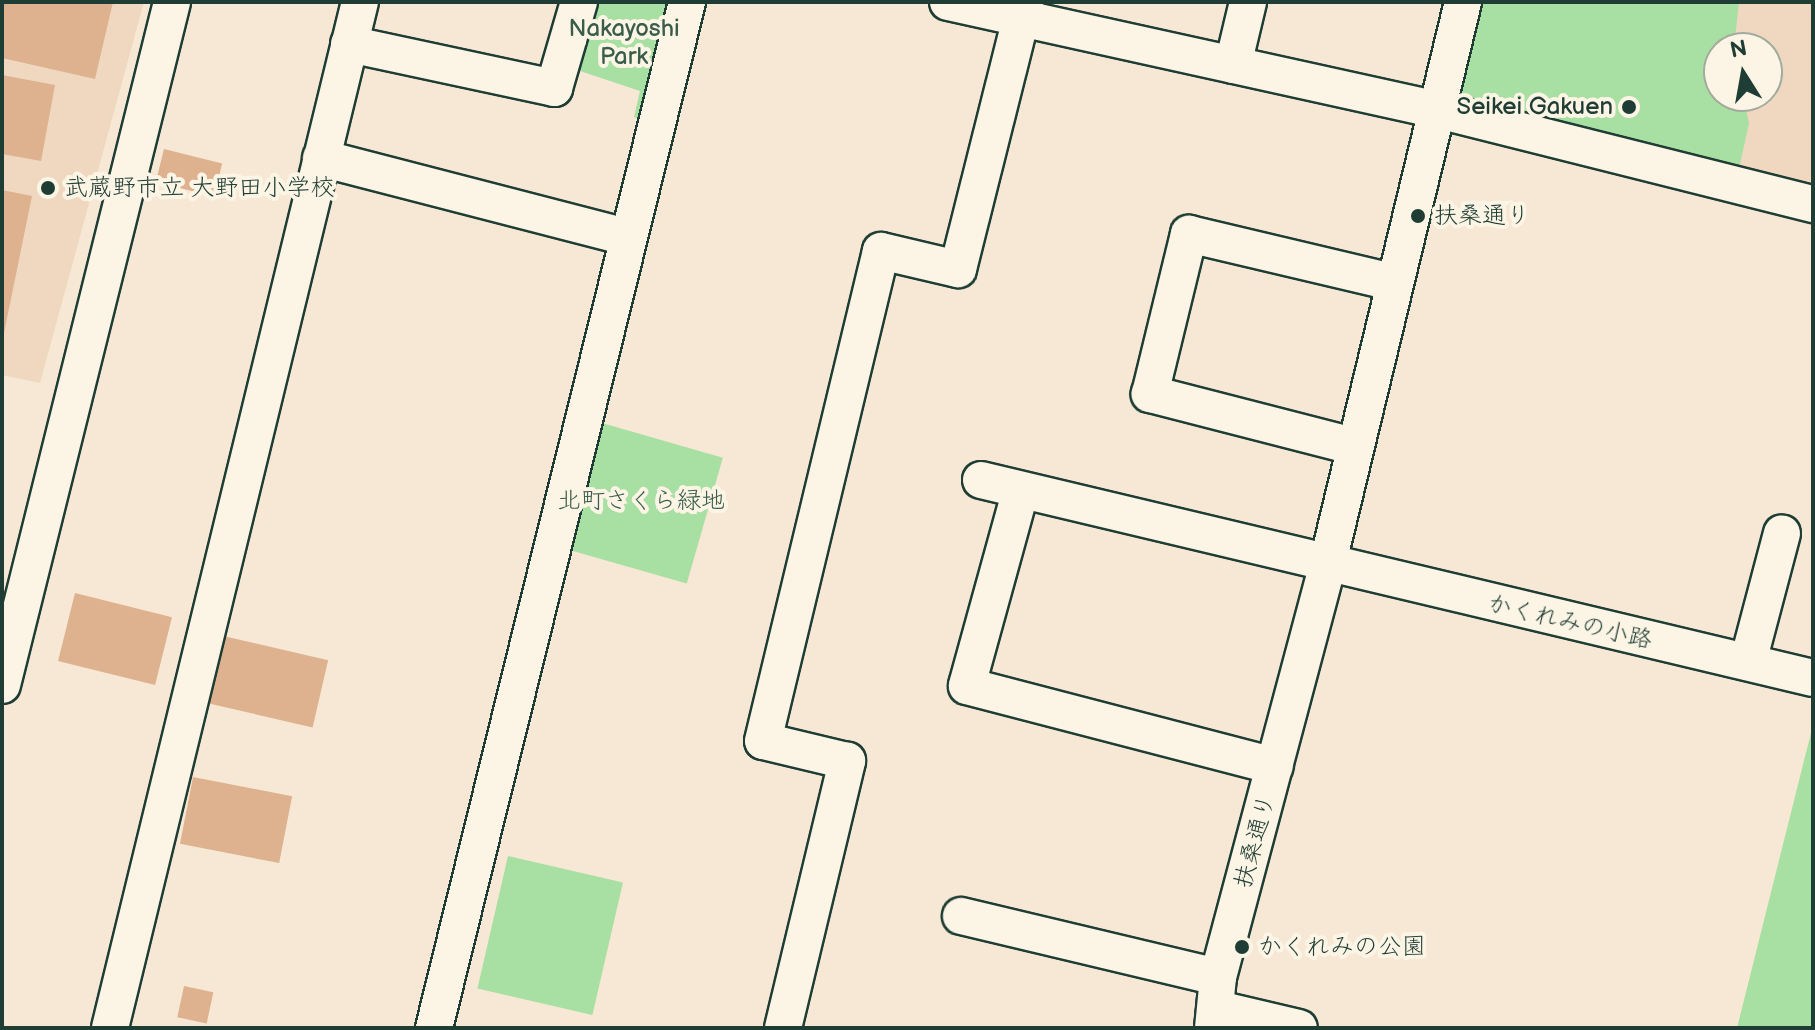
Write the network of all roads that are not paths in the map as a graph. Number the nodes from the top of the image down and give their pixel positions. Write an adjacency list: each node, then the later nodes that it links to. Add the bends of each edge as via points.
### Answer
1 (172, 2): 23 (street)
2 (360, 2): 9 (street)
3 (579, 2): 9 (street, via 554,88)
4 (687, 2): 14 (street)
5 (948, 2): 8 (street)
6 (1248, 2): 10 (street)
7 (1463, 2): 11 (street, 扶桑通り)
8 (1023, 10): 10 (street); 29 (street, via 958,269 881,251 763,741 847,761)
9 (349, 44): 12 (street)
10 (1233, 65): 11 (street)
11 (1438, 110): 13 (street); 15 (street, 扶桑通り)
12 (321, 158): 14 (street); 27 (street)
13 (1813, 204)
14 (627, 237): 28 (street)
15 (1392, 282): 16 (street, 扶桑通り); 16 (street, via 1189,234 1150,394)
16 (1353, 446): 20 (street, 扶桑通り)
17 (981, 480): 18 (street, かくれみの小路)
18 (1020, 493): 20 (street, かくれみの小路); 24 (street, via 967,686)
19 (1782, 533): 21 (street)
20 (1327, 566): 21 (street, かくれみの小路); 24 (street, 扶桑通り)
21 (1748, 662): 22 (street, かくれみの小路)
22 (1813, 678)
23 (2, 685)
24 (1275, 766): 26 (street, 扶桑通り)
25 (961, 916): 26 (street)
26 (1216, 1005): 30 (street)
27 (110, 1028)
28 (434, 1028)
29 (783, 1028)
30 (1299, 1028)

